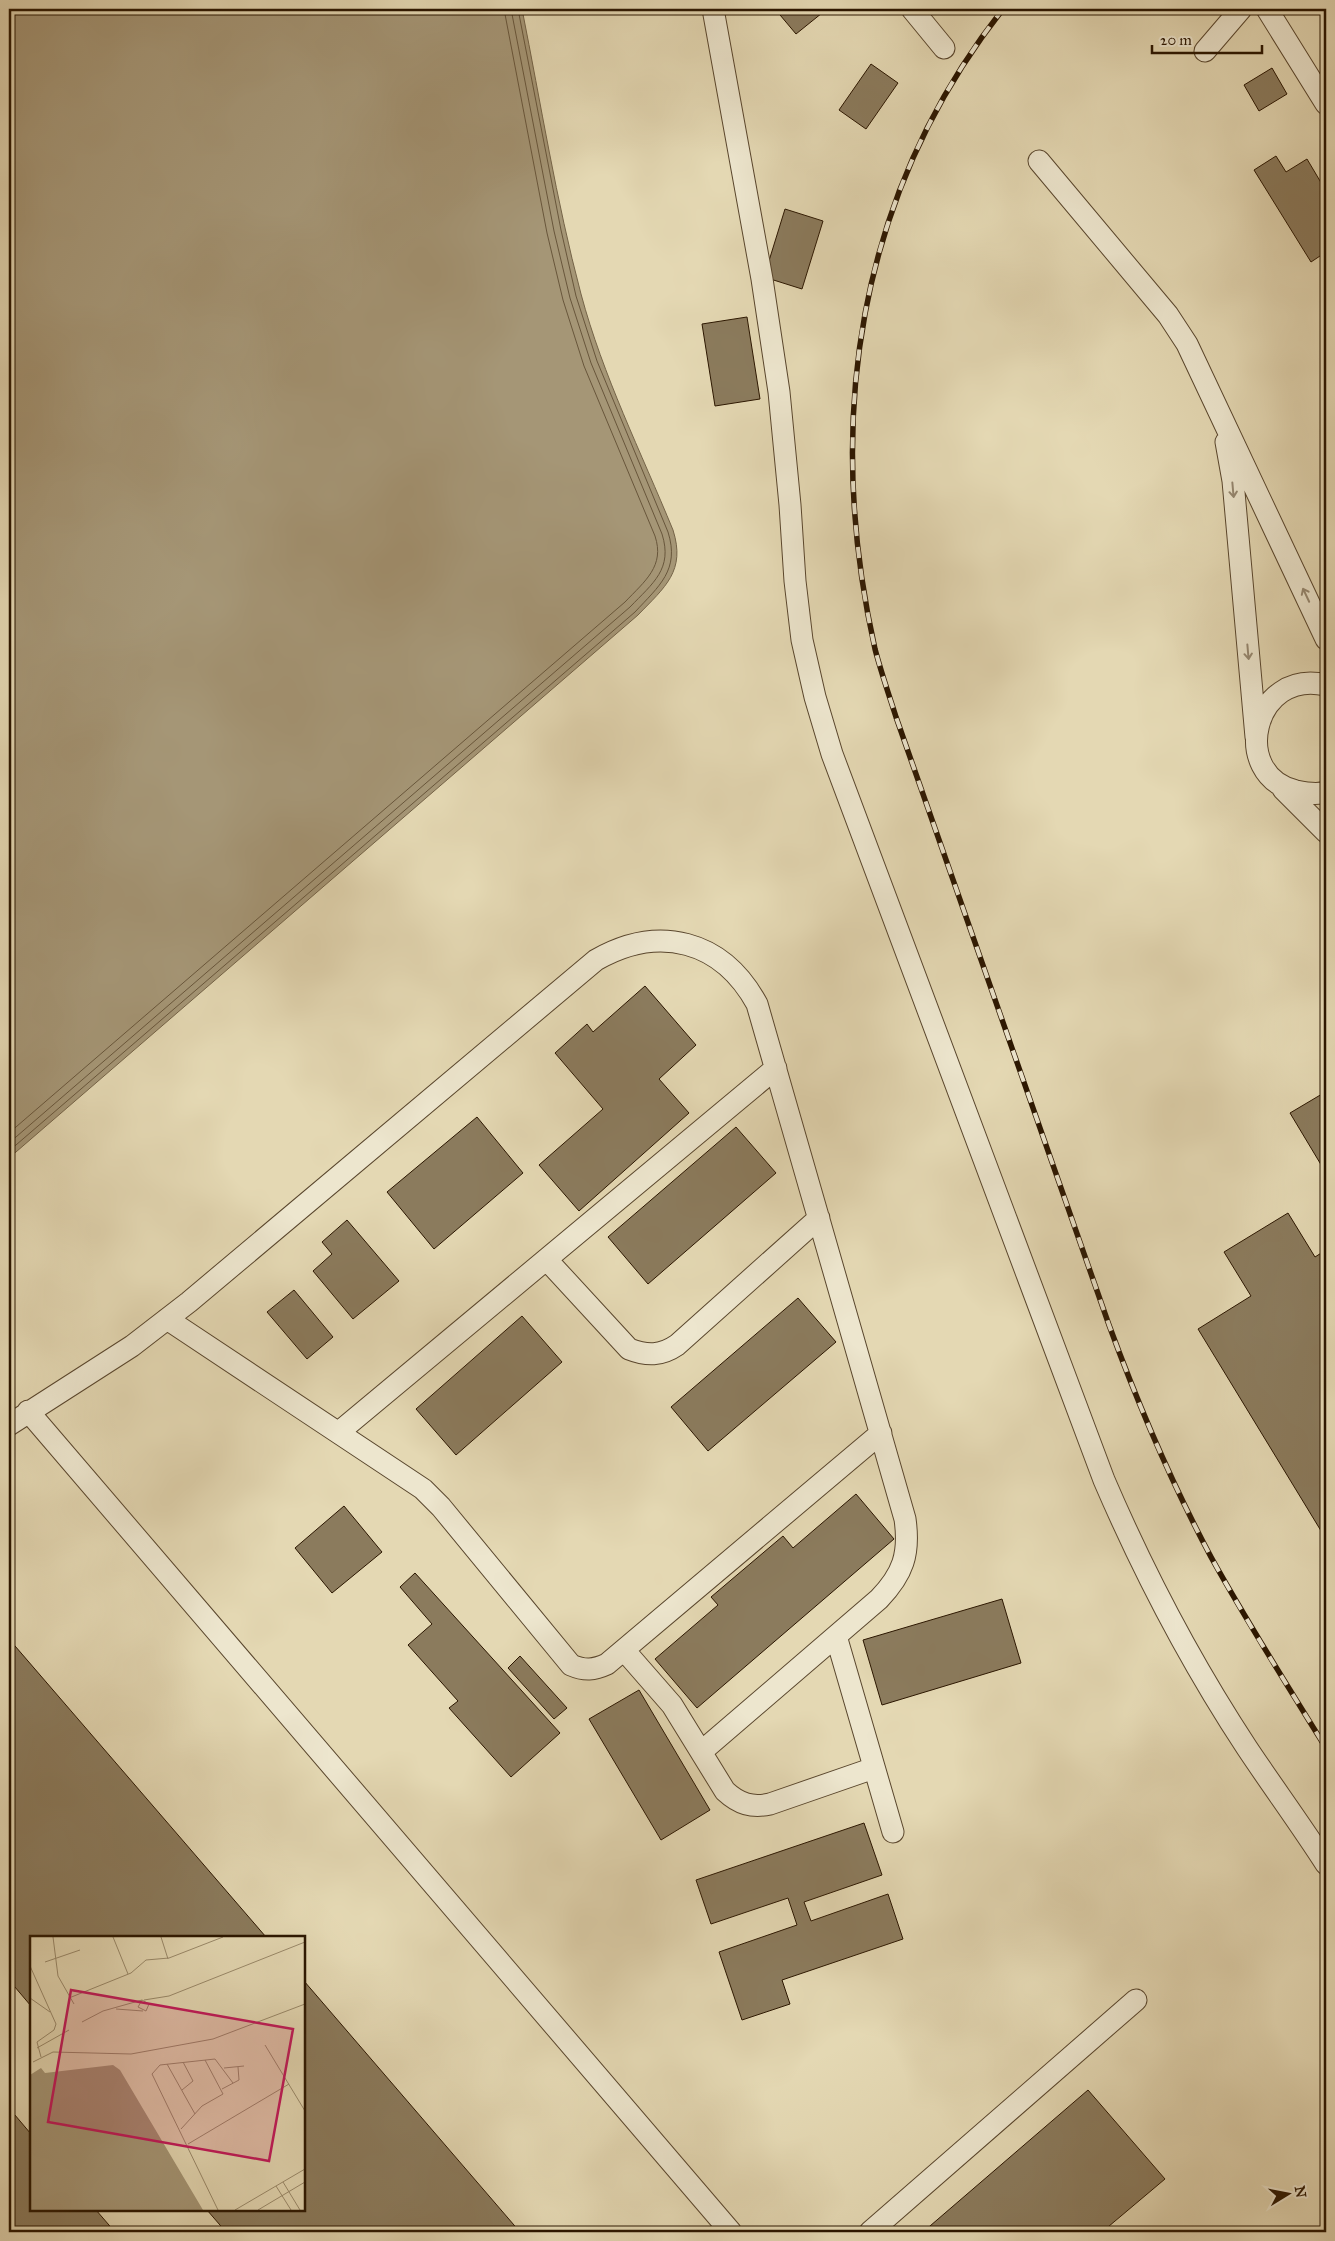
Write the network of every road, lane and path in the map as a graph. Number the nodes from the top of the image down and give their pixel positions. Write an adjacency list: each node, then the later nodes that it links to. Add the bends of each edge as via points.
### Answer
1 (712, 9): 29 (lane, via 772,344 802,640 832,754 1121,1520 1202,1675)
2 (912, 9): 5 (lane)
3 (1241, 9): 6 (lane)
4 (1267, 9): 7 (lane)
5 (944, 48)
6 (1205, 51)
7 (1326, 104)
8 (1039, 161): 9 (lane, via 1168,315)
9 (1204, 376): 10 (lane, one-way to 9); 12 (lane, one-way to 12, via 1227,444 1233,481)
10 (1326, 639)
11 (1326, 685): 12 (lane, via 1308,682 1278,694 1258,721)
12 (1256, 737): 13 (lane, via 1261,761)
13 (1276, 781): 14 (lane, via 1290,790 1306,794); 15 (lane)
14 (1326, 792)
15 (1326, 832)
16 (776, 1068): 17 (lane); 18 (lane); 19 (lane, via 757,1004 747,986 716,957 698,947 656,940 615,950 589,967)
17 (819, 1218): 18 (lane, via 677,1345 654,1355 629,1349); 23 (lane)
18 (547, 1260): 22 (lane)
19 (168, 1319): 20 (lane, via 116,1357); 22 (lane)
20 (28, 1412): 21 (lane); 31 (lane)
21 (9, 1424)
22 (339, 1432): 25 (lane, via 423,1489 441,1507 571,1665 583,1670 596,1669 608,1664)
23 (881, 1433): 24 (lane, via 905,1519 906,1551 893,1584); 25 (lane)
24 (836, 1636): 26 (lane); 27 (lane)
25 (624, 1650): 26 (lane, via 672,1705)
26 (702, 1752): 27 (lane, via 730,1795 746,1804 758,1806)
27 (874, 1768): 28 (lane)
28 (893, 1832)
29 (1326, 1864)
30 (1136, 2000): 32 (lane)
31 (731, 2232)
32 (870, 2232)

